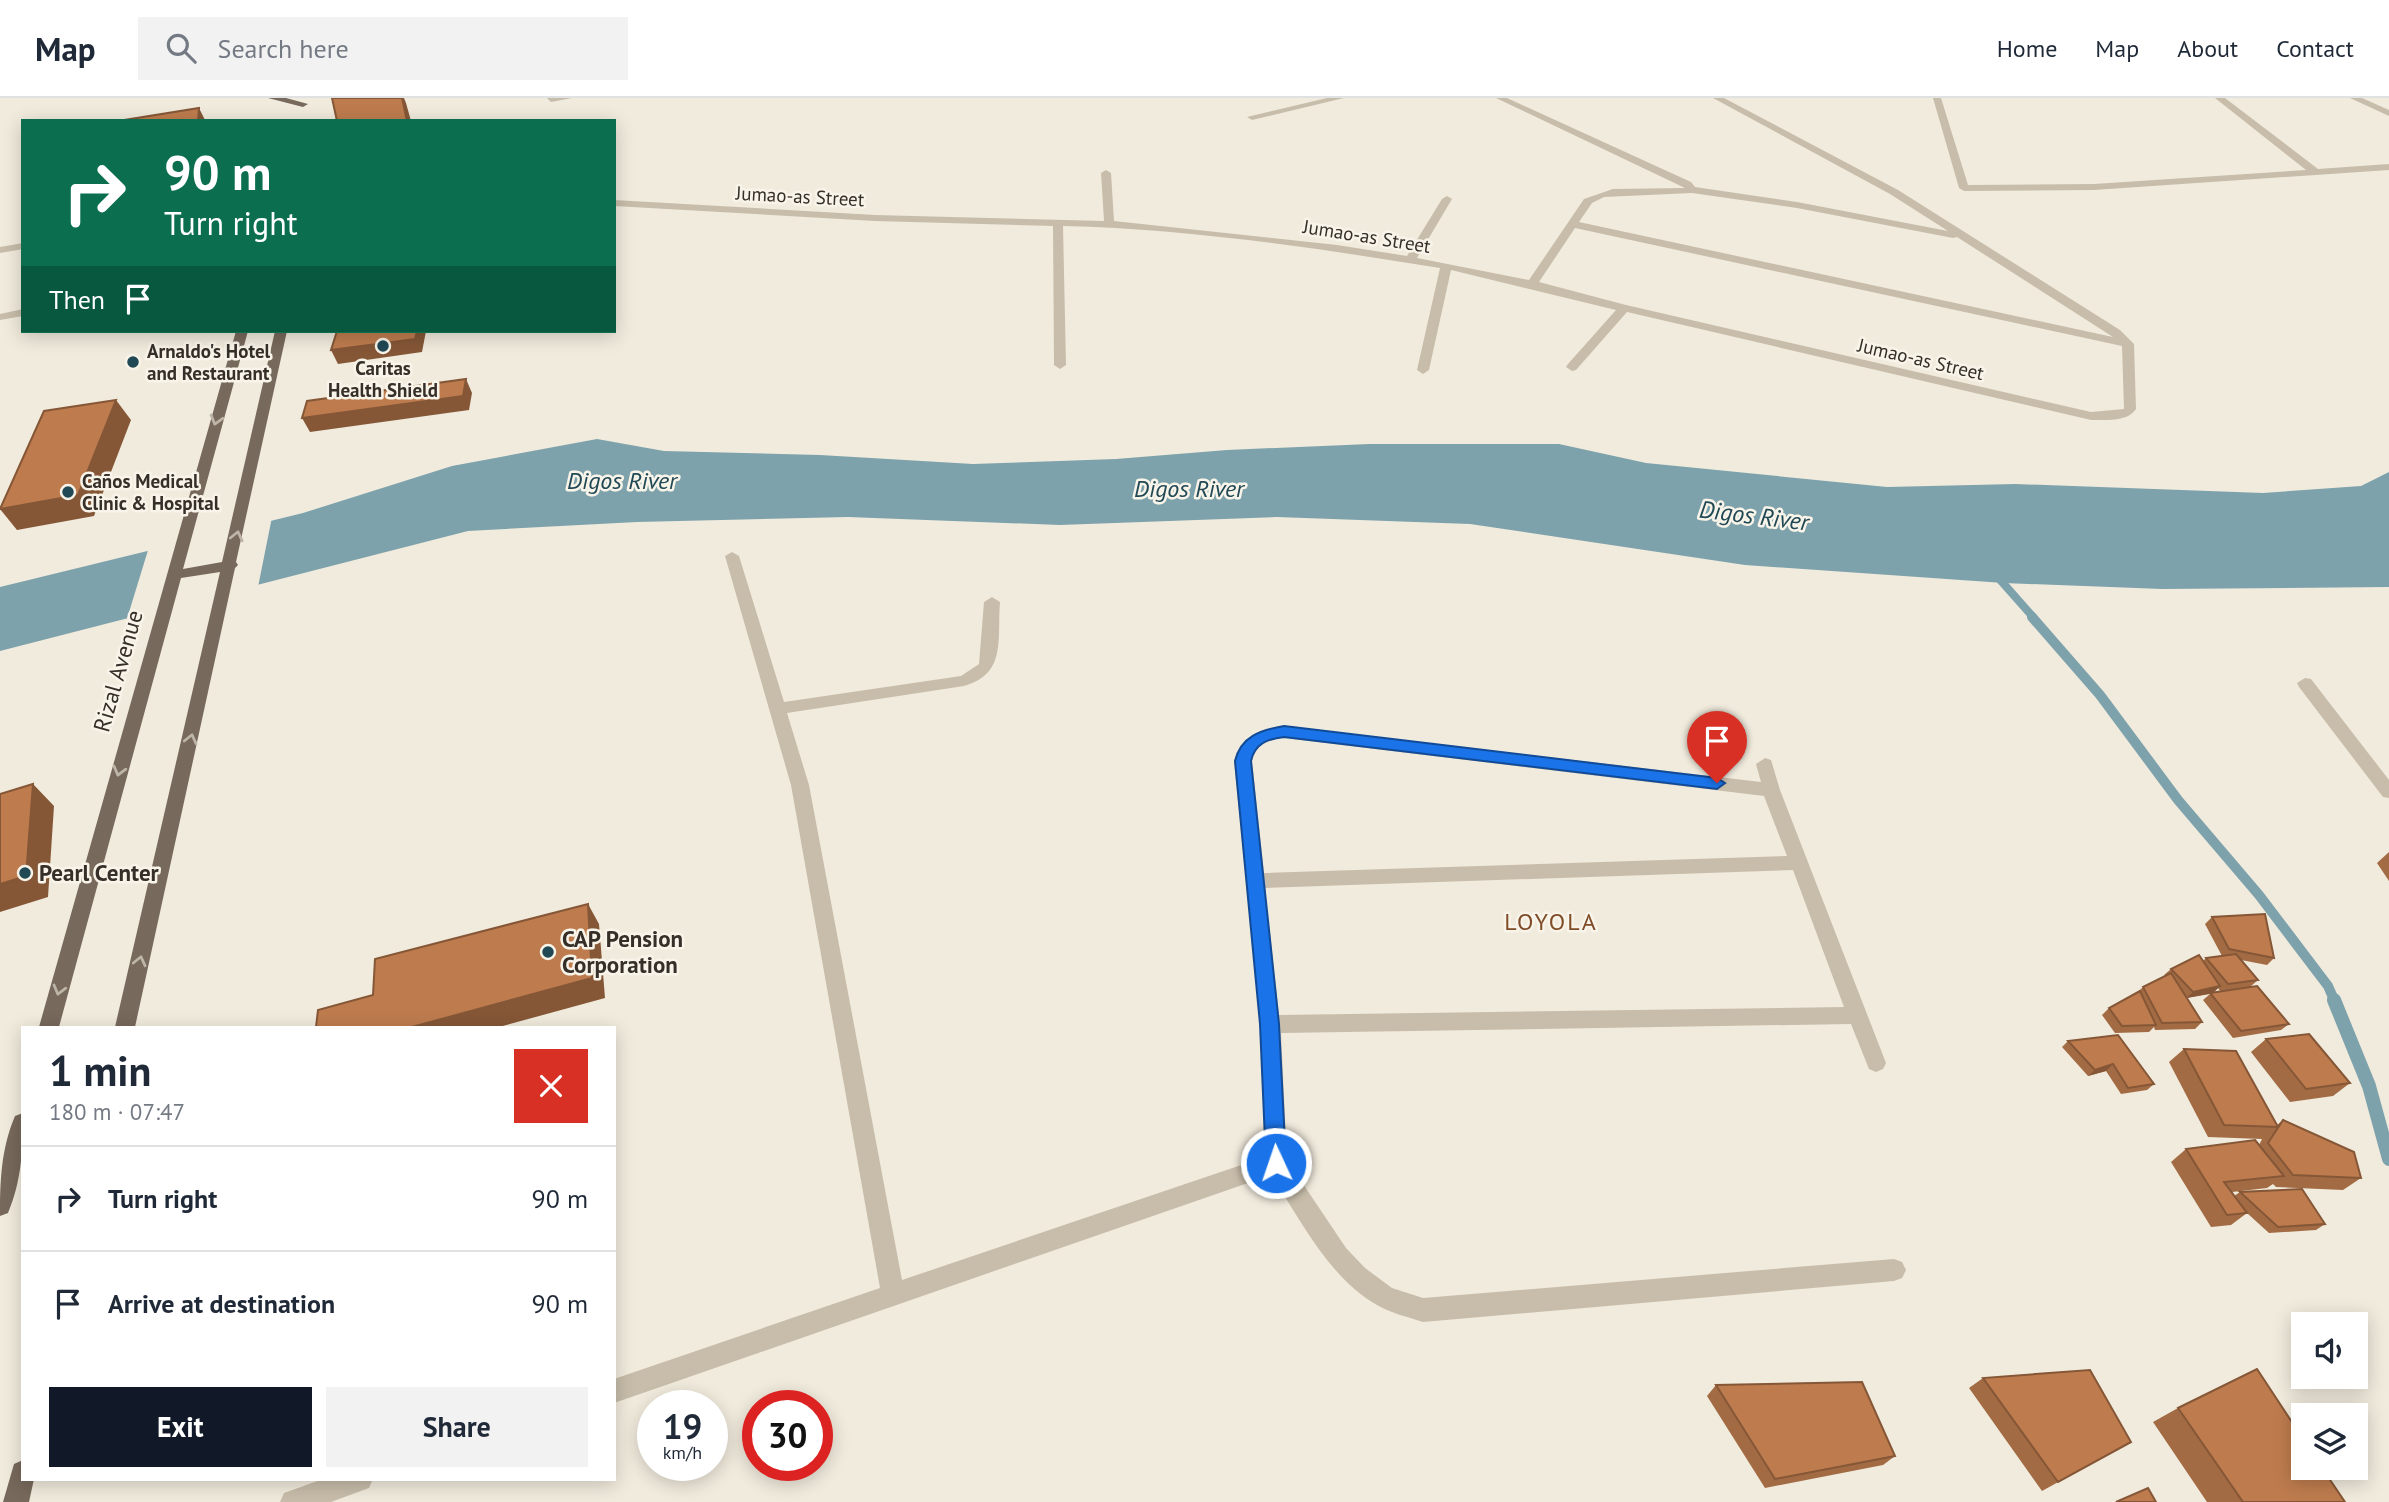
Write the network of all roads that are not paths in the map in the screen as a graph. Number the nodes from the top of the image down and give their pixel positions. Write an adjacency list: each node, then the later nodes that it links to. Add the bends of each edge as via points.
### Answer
1 (272, 98): 10 (main road)
2 (568, 98): 9 (street)
3 (1340, 98): 12 (street)
4 (1500, 98): 16 (street)
5 (1717, 98): 22 (street, via 1894,192)
6 (1937, 98): 15 (street, via 1964,188 2094,187)
7 (2219, 98): 15 (street)
8 (2354, 98): 11 (street)
9 (551, 99)
10 (303, 105)
11 (2389, 114)
12 (1252, 117)
13 (2389, 167): 15 (street)
14 (1107, 173): 20 (street)
15 (2317, 173)
16 (1692, 190): 21 (street, via 1599,195 1588,201); 22 (street)
17 (1447, 199): 25 (street)
18 (616, 202): 19 (street, Jumao-as Street, via 875,218)
19 (1058, 223): 20 (street, Jumao-as Street); 34 (street)
20 (1109, 224): 25 (street, Jumao-as Street, via 1273,240)
21 (1573, 224): 27 (street); 33 (street)
22 (1967, 237): 33 (street)
23 (21, 246): 24 (street)
24 (0, 250)
25 (1410, 260): 26 (street, Jumao-as Street)
26 (1446, 266): 27 (street, Jumao-as Street); 36 (street)
27 (1532, 284): 28 (street, Jumao-as Street)
28 (1624, 308): 33 (street, Jumao-as Street, via 2098,416 2124,414 2130,409); 35 (street)
29 (21, 312): 30 (street)
30 (0, 317)
31 (241, 333): 39 (main road, Rizal Avenue, one-way to 39)
32 (281, 333): 38 (main road, one-way to 32)
33 (2128, 344)
34 (1060, 365)
35 (1572, 367)
36 (1423, 370)
37 (732, 556): 42 (street)
38 (230, 565): 39 (main road); 51 (main road, one-way to 38)
39 (174, 575): 50 (main road, Rizal Avenue, one-way to 50)
40 (992, 602): 42 (street, via 989,655 979,674 949,684)
41 (2305, 683): 45 (street)
42 (778, 709): 57 (street, via 800,785)
43 (1765, 764): 44 (street)
44 (1771, 790): 46 (street); 47 (street, via 1275,732 1255,740 1243,761)
45 (2389, 792)
46 (1800, 863): 47 (street); 48 (street)
47 (1255, 881): 49 (street)
48 (1858, 1015): 49 (street); 52 (street)
49 (1270, 1024): 54 (street)
50 (49, 1026)
51 (125, 1026)
52 (1876, 1063)
53 (21, 1130): 55 (main road)
54 (1276, 1163): 56 (street, via 1338,1256 1357,1276 1385,1297 1423,1310); 57 (street)
55 (0, 1205)
56 (1894, 1270)
57 (893, 1295): 58 (street)
58 (616, 1390)
59 (21, 1481): 61 (main road)
60 (354, 1481): 62 (street)
61 (16, 1502)
62 (293, 1502)

